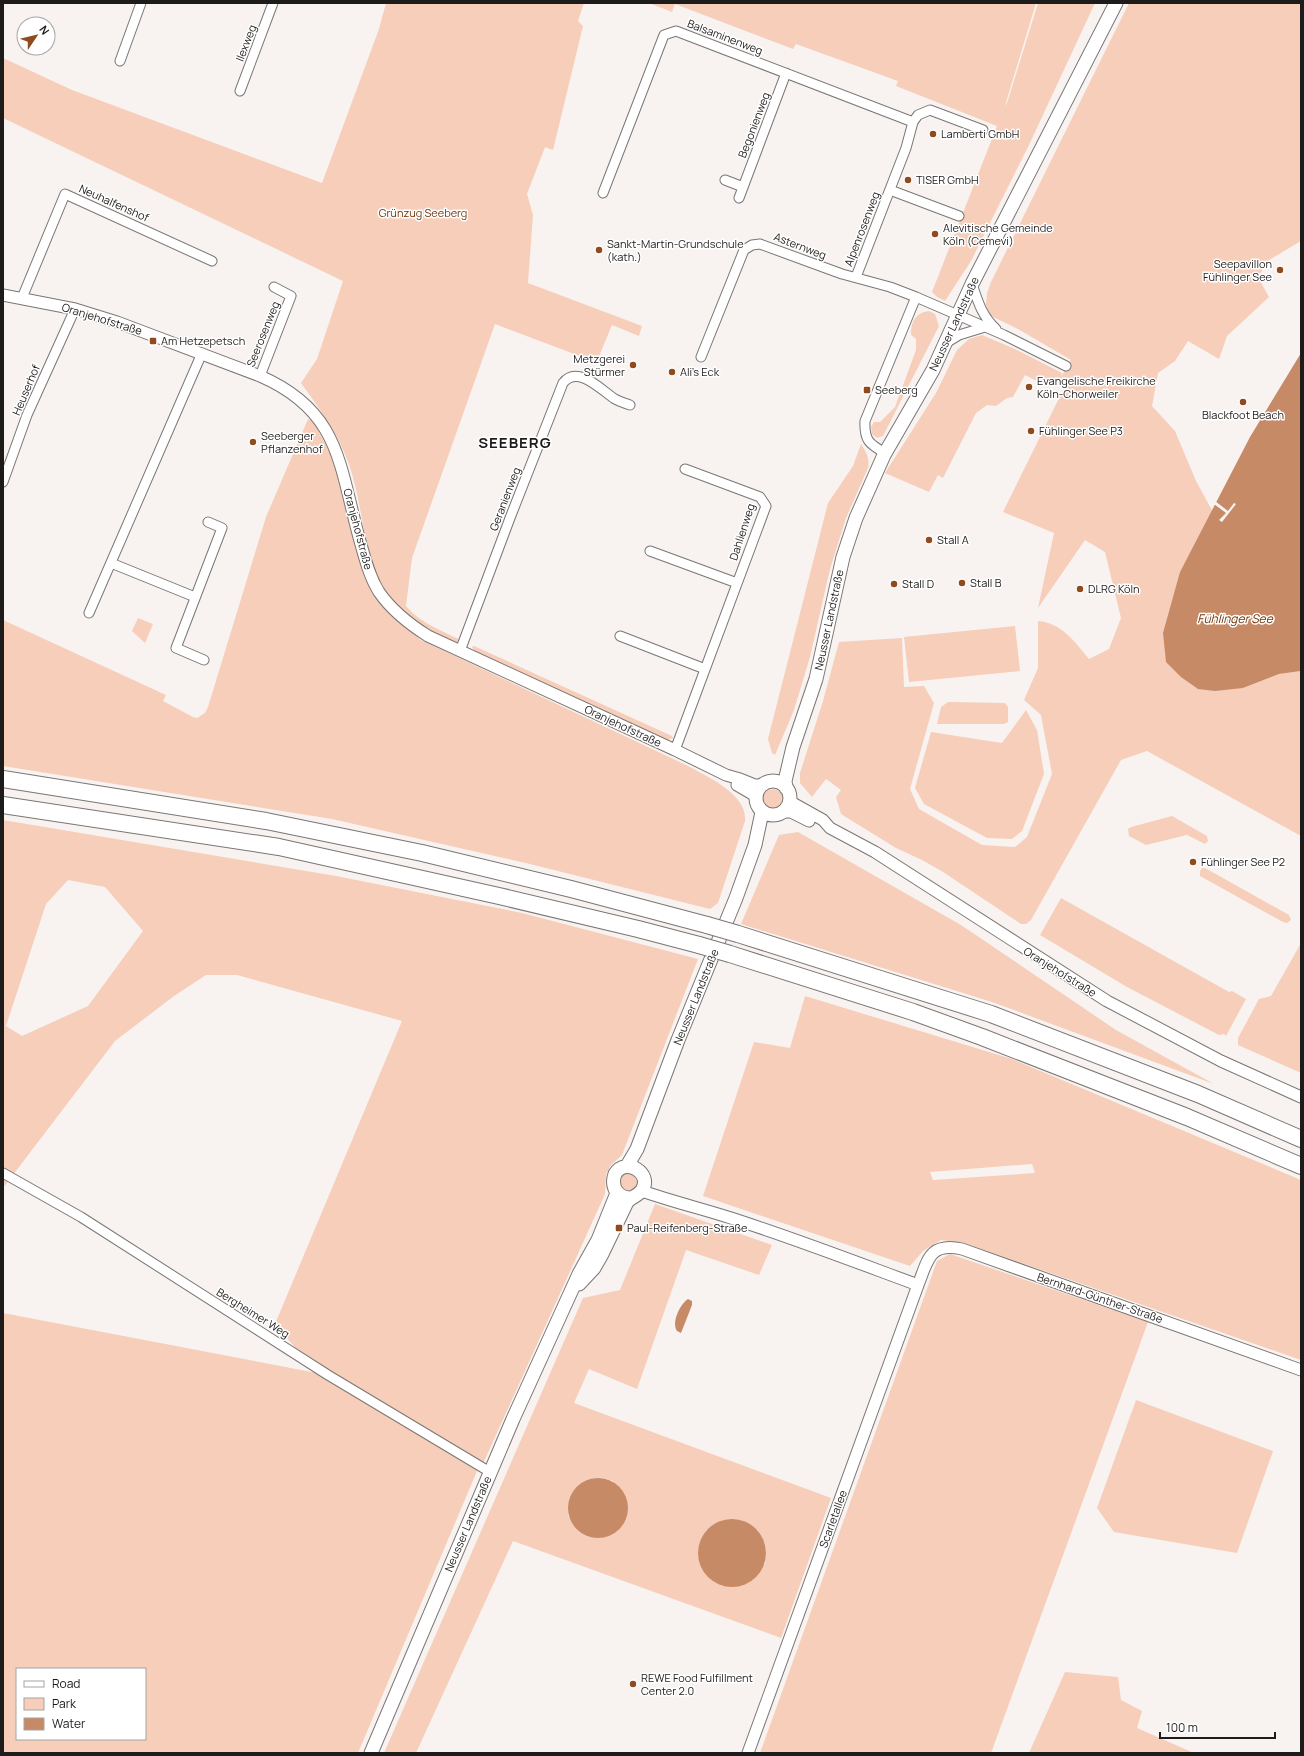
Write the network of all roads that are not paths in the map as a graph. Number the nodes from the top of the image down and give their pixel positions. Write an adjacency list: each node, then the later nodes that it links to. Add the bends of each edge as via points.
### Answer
1 (141, 3): 4 (street)
2 (273, 3): 6 (street, Ilexweg)
3 (1116, 3): 17 (main road, Neusser Landstraße)
4 (120, 61)
5 (786, 73): 7 (street, Balsaminenweg); 10 (street, Begonienweg); 12 (street, Balsaminenweg, via 676,31 664,35)
6 (240, 91)
7 (913, 122): 8 (street, via 918,115 930,110); 11 (street, Alpenrosenweg)
8 (983, 130)
9 (725, 180): 10 (street)
10 (743, 187): 13 (street, Begonienweg)
11 (890, 190): 14 (street, Alpenrosenweg); 16 (street, Alpenrosenweg)
12 (603, 193)
13 (739, 198)
14 (959, 216)
15 (212, 261): 21 (street, Neuhalfenshof, via 65,194)
16 (856, 277): 20 (street, Asternweg); 28 (street, Asternweg, via 765,245 748,246 744,250)
17 (972, 284): 23 (main road, Neusser Landstraße); 25 (street, via 980,309 988,321)
18 (274, 287): 30 (street, Seerosenweg, via 291,296)
19 (3, 296): 21 (street, Oranjehofstraße)
20 (916, 297): 23 (street, Asternweg); 32 (street, via 865,421 864,434)
21 (22, 298): 22 (street, Oranjehofstraße)
22 (75, 309): 27 (street, Oranjehofstraße); 34 (street, Heuserhof, via 27,415)
23 (958, 314): 24 (street, Asternweg); 26 (main road, Neusser Landstraße)
24 (985, 327): 25 (street, Asternweg); 26 (street, via 963,333)
25 (1004, 335): 29 (street)
26 (945, 343): 32 (main road, Neusser Landstraße, via 933,370)
27 (202, 353): 30 (street, Oranjehofstraße); 37 (street)
28 (701, 357)
29 (1066, 366)
30 (260, 376): 42 (street, Oranjehofstraße, via 278,384 305,404 328,433 342,469 367,568 378,590 398,614 415,628)
31 (630, 406): 42 (street, Geranienweg, via 581,377 569,378 563,383)
32 (885, 453): 45 (main road, Neusser Landstraße, via 856,518 843,557 816,679)
33 (685, 469): 38 (street, Dahlienweg, via 760,497 766,506)
34 (3, 482)
35 (208, 522): 39 (street, via 222,528)
36 (650, 551): 38 (street)
37 (111, 563): 39 (street); 40 (street)
38 (737, 583): 44 (street, Dahlienweg)
39 (195, 597): 43 (street, via 176,648)
40 (89, 614)
41 (620, 636): 44 (street)
42 (460, 651): 46 (street, Oranjehofstraße)
43 (204, 660)
44 (705, 669): 46 (street, Dahlienweg)
45 (793, 746): 48 (main road, Neusser Landstraße, via 776,778); 50 (main road, Neusser Landstraße)
46 (675, 750): 48 (street, Oranjehofstraße, via 726,775)
47 (3, 780): 52 (highway, bridge, via 266,821 414,851 707,925 991,1014 1198,1094)
48 (763, 788): 50 (main road, via 779,783); 50 (main road, via 757,805)
49 (3, 805): 53 (highway, bridge, via 279,847 638,928 730,954 913,1012 1193,1120)
50 (779, 806): 51 (street, Oranjehofstraße, via 820,826 830,828 875,852 1107,1002 1221,1061); 54 (main road, Neusser Landstraße, via 755,845 678,1040 637,1149)
51 (1301, 1097)
52 (1301, 1139)
53 (1301, 1166)
54 (633, 1168): 56 (main road, via 644,1178); 57 (main road, Neusser Landstraße, via 619,1170 614,1178)
55 (3, 1173): 62 (street, Bergheimer Weg, via 81,1217 328,1375)
56 (643, 1187): 58 (main road, via 638,1195); 59 (street, via 672,1201 747,1223)
57 (617, 1193): 58 (main road); 60 (main road, Neusser Landstraße, via 598,1240)
58 (630, 1198): 60 (main road, Neusser Landstraße, via 594,1268)
59 (918, 1285): 61 (street, Bernhard-Günther-Straße, via 934,1252 943,1248 962,1249); 64 (street, Scarletallee)
60 (569, 1296): 62 (main road, Neusser Landstraße)
61 (1301, 1370)
62 (490, 1472): 63 (main road, Neusser Landstraße)
63 (371, 1753)
64 (748, 1753)

